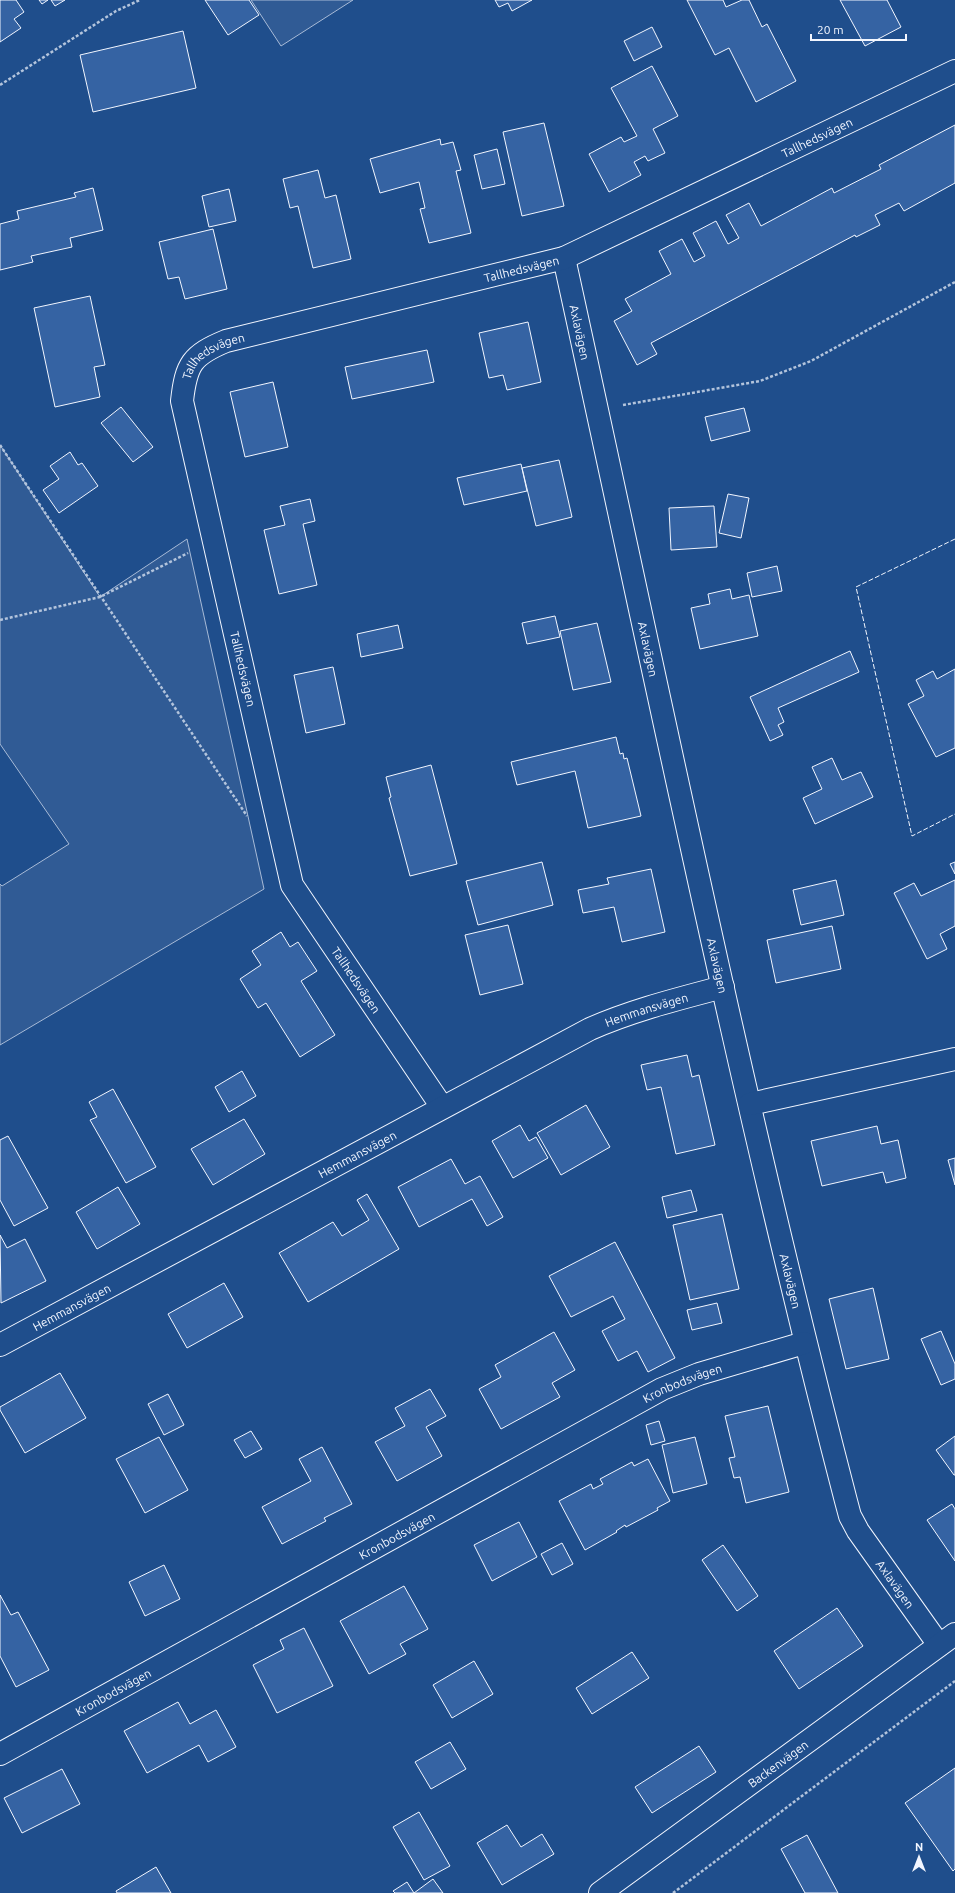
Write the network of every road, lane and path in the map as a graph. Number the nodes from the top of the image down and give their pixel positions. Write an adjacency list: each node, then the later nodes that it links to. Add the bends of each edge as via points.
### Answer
1 (140, 0): 3 (path, via 116,11)
2 (955, 72): 4 (street, Tallhedsvägen)
3 (0, 85)
4 (564, 258): 6 (street, Axlavägen); 8 (street, Tallhedsvägen, via 226,341 204,350 190,364 184,381 182,401)
5 (955, 282): 6 (path, via 811,361 760,380)
6 (597, 409): 12 (street, Axlavägen)
7 (0, 446): 9 (path)
8 (214, 541): 9 (path); 15 (street, Tallhedsvägen, via 292,885)
9 (100, 597): 10 (path); 11 (path)
10 (0, 620)
11 (249, 819)
12 (723, 987): 14 (street, Axlavägen); 15 (street, Hemmansvägen, via 614,1018)
13 (955, 1059): 14 (street)
14 (750, 1104): 16 (street, Axlavägen)
15 (442, 1107): 17 (street, Hemmansvägen)
16 (804, 1343): 18 (street, Axlavägen, via 850,1516 858,1531); 20 (street, Kronbodsvägen, via 699,1374 662,1389)
17 (0, 1344)
18 (947, 1639): 21 (street, Backenvägen)
19 (955, 1681): 22 (path)
20 (0, 1754)
21 (600, 1893)
22 (673, 1893)

